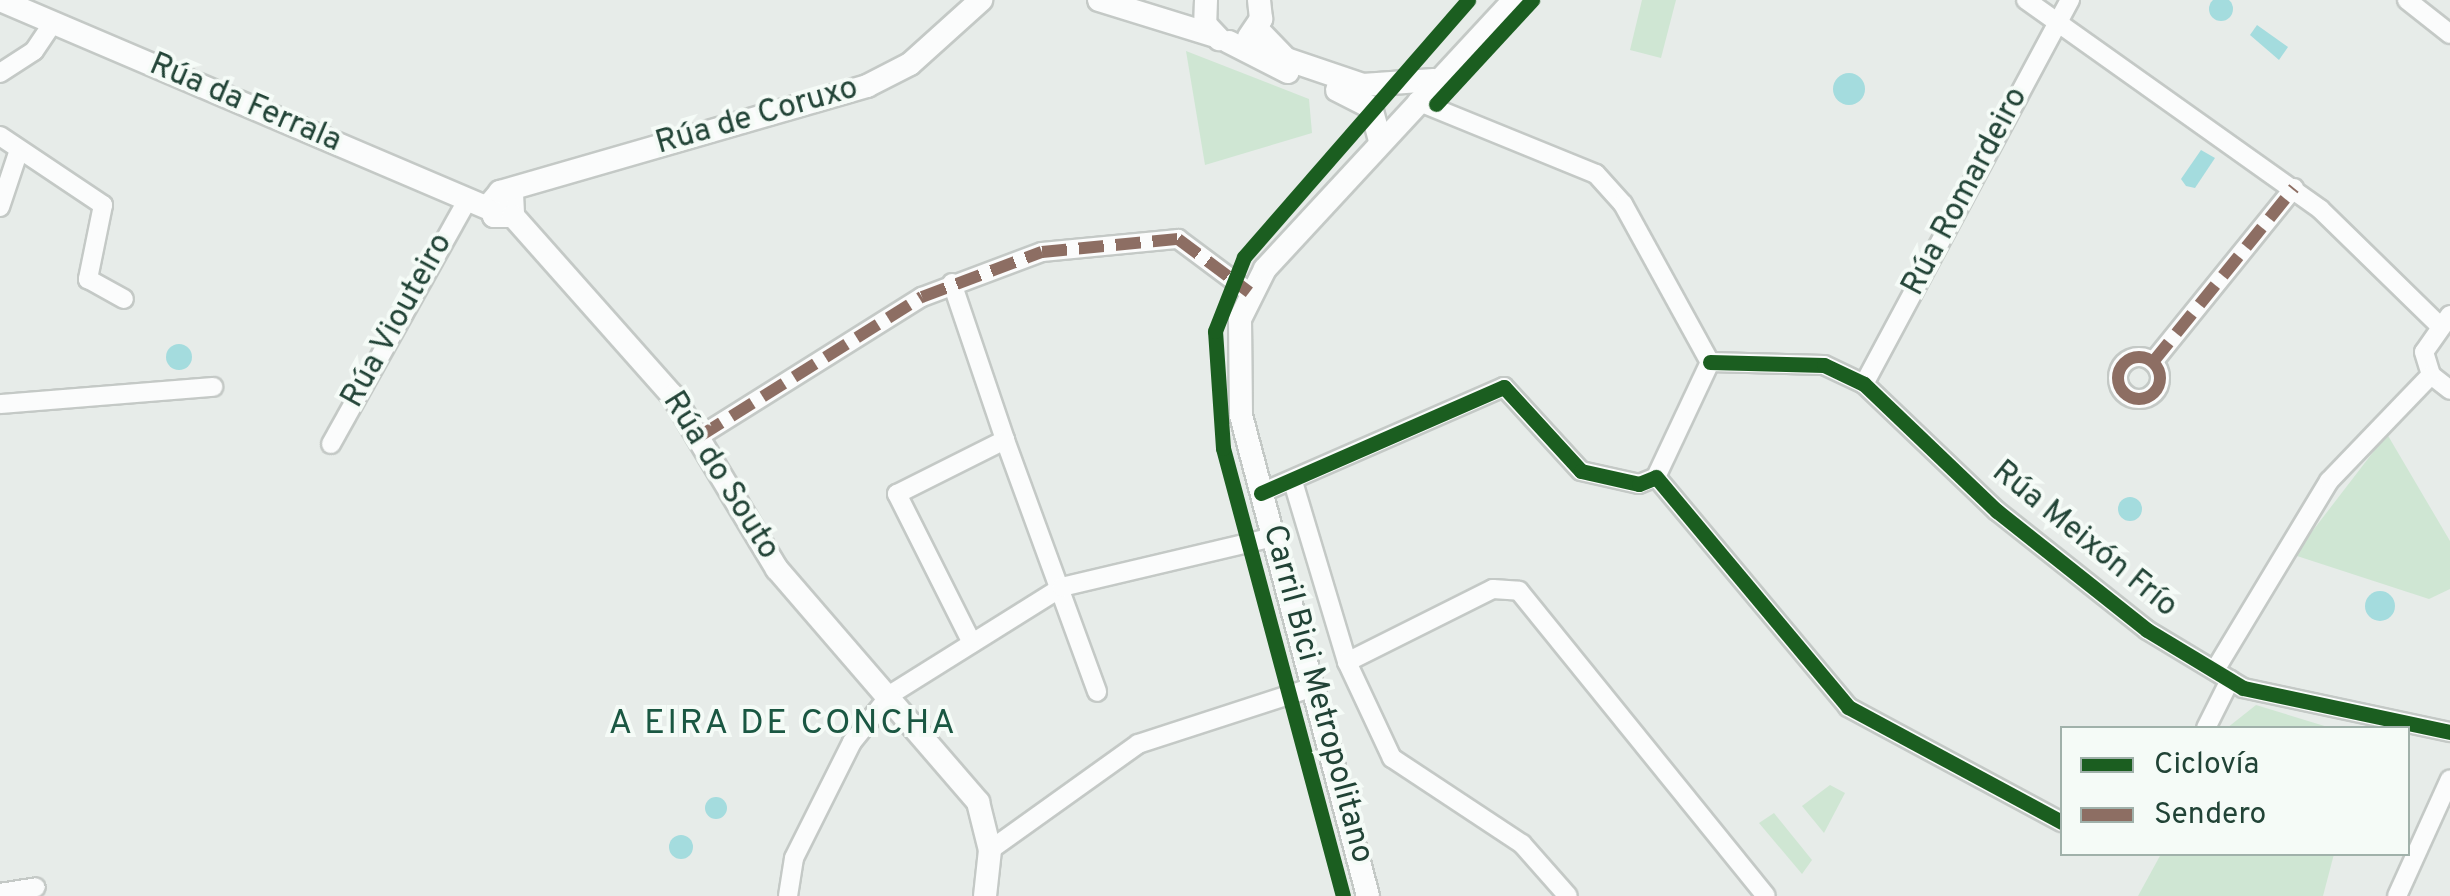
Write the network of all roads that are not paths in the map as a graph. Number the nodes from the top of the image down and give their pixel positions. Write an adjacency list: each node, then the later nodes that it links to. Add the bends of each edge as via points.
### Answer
1 (0, 0): 12 (street, Rúa da Ferrala)
2 (981, 0): 24 (street, Rúa de Coruxo, via 910,64 866,86)
3 (1100, 0): 11 (street)
4 (1258, 0): 13 (street)
5 (1514, 0): 17 (street)
6 (2026, 0): 10 (street)
7 (2070, 0): 10 (street, Rúa Romardeiro)
8 (2408, 0): 14 (street)
9 (1205, 4): 11 (street); 15 (street)
10 (2060, 18): 22 (street); 33 (street, Rúa Romardeiro)
11 (1165, 20): 15 (street)
12 (53, 23): 16 (street, via 34,51); 23 (street, Rúa da Ferrala)
13 (1257, 29): 15 (street); 17 (street, via 1286,59 1363,85)
14 (2450, 34)
15 (1222, 39): 20 (street, via 1371,106)
16 (0, 73)
17 (1438, 79): 18 (street)
18 (1417, 101): 20 (street); 30 (street, via 1596,174 1623,204)
19 (0, 136): 21 (street)
20 (1380, 141): 27 (street)
21 (19, 150): 25 (street); 28 (street, via 103,205 88,279)
22 (2294, 188): 29 (street); 31 (street)
23 (479, 204): 24 (street, Rúa de Coruxo, via 496,194); 39 (street, Rúa Viouteiro)
24 (512, 205): 37 (street, Rúa do Souto)
25 (0, 207)
26 (952, 283): 27 (street, via 1042,252 1162,237 1207,253); 37 (street); 38 (street)
27 (1250, 292): 42 (street, via 1237,378)
28 (124, 299)
29 (2443, 319): 32 (street, via 2424,352)
30 (1710, 362): 33 (street, Rúa Meixón Frío, via 1824,365); 40 (street)
31 (2153, 362)
32 (2431, 375): 35 (street); 47 (street, via 2329,481)
33 (1864, 384): 47 (street, Rúa Meixón Frío, via 1997,511 2147,630)
34 (212, 387): 36 (street)
35 (2450, 390)
36 (1, 409)
37 (700, 436): 50 (street, Rúa do Souto, via 777,569)
38 (1005, 440): 44 (street); 45 (street, via 897,494)
39 (331, 444)
40 (1656, 478): 41 (street, via 1638,484 1581,471 1504,387); 54 (street, via 1848,708)
41 (1294, 485): 42 (street); 46 (street)
42 (1261, 493): 43 (street)
43 (1273, 537): 44 (street); 48 (street)
44 (1062, 587): 45 (street); 49 (street)
45 (972, 643): 50 (street)
46 (1348, 662): 61 (street, via 1392,758 1522,844); 62 (street, via 1493,589 1518,592)
47 (2222, 675): 51 (street); 52 (street, Rúa Meixón Frío)
48 (1313, 687): 55 (street, via 1138,744); 60 (street)
49 (1097, 692)
50 (890, 694): 55 (street, Rúa do Souto, via 978,802); 58 (street, via 852,742 794,858)
51 (2207, 726)
52 (2450, 732)
53 (2450, 779): 63 (street)
54 (2060, 821)
55 (990, 850): 59 (street, Rúa do Souto)
56 (36, 887): 57 (street)
57 (0, 893)
58 (788, 896)
59 (986, 896)
60 (1368, 896)
61 (1568, 896)
62 (1766, 896)
63 (2398, 896)

